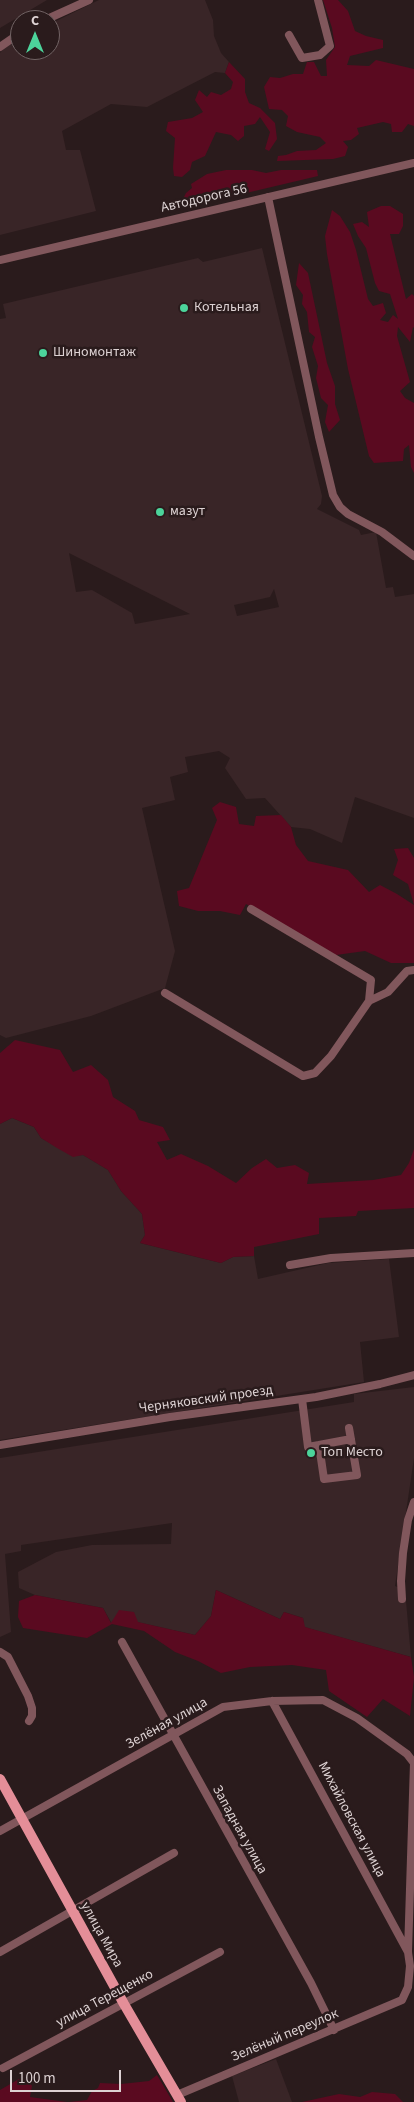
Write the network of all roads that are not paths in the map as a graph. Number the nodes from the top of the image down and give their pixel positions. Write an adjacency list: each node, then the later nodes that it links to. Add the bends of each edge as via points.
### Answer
1 (89, 0): 3 (street)
2 (318, 0): 4 (street, via 330,46 320,55 302,58)
3 (60, 13)
4 (289, 35)
5 (414, 163): 6 (street, Автодорога 56)
6 (268, 197): 7 (street, Автодорога 56); 8 (street, via 333,495 348,514 382,532)
7 (0, 260)
8 (414, 556)
9 (251, 909): 12 (street, via 371,980)
10 (414, 970): 12 (street, via 407,971 388,992)
11 (165, 993): 12 (street, via 303,1076 315,1073 331,1056)
12 (369, 1001)
13 (414, 1253): 14 (street, via 331,1258)
14 (290, 1265)
15 (414, 1375): 16 (street, Черняковский проезд)
16 (302, 1399): 19 (street, Черняковский проезд, via 170,1416); 20 (street, via 308,1447)
17 (350, 1428): 18 (street)
18 (351, 1438): 20 (street); 20 (street, via 357,1476 324,1479)
19 (0, 1445)
20 (319, 1445)
21 (414, 1502): 22 (street, via 403,1553)
22 (402, 1599)
23 (122, 1642): 27 (street, Западная улица)
24 (0, 1652): 26 (street, via 8,1657 28,1696 32,1708)
25 (272, 1701): 27 (street, Зелёная улица, via 223,1707); 35 (street, Михайловская улица); 35 (street, Зелёная улица, via 323,1700 357,1718 407,1754 414,1763)
26 (29, 1721)
27 (174, 1734): 29 (street, Зелёная улица); 37 (street, Западная улица)
28 (0, 1779): 29 (main road, улица Мира)
29 (22, 1819): 30 (street, Зелёная улица); 32 (main road, улица Мира)
30 (0, 1831)
31 (174, 1853): 32 (street)
32 (73, 1911): 33 (street); 36 (main road, улица Мира)
33 (0, 1952)
34 (220, 1952): 36 (street, улица Терещенко)
35 (408, 1952): 37 (street, Зелёный переулок, via 408,1987 402,2000)
36 (124, 2004): 38 (street, улица Терещенко); 39 (main road, улица Мира)
37 (334, 2030): 39 (street, Зелёный переулок)
38 (2, 2068)
39 (179, 2098)

